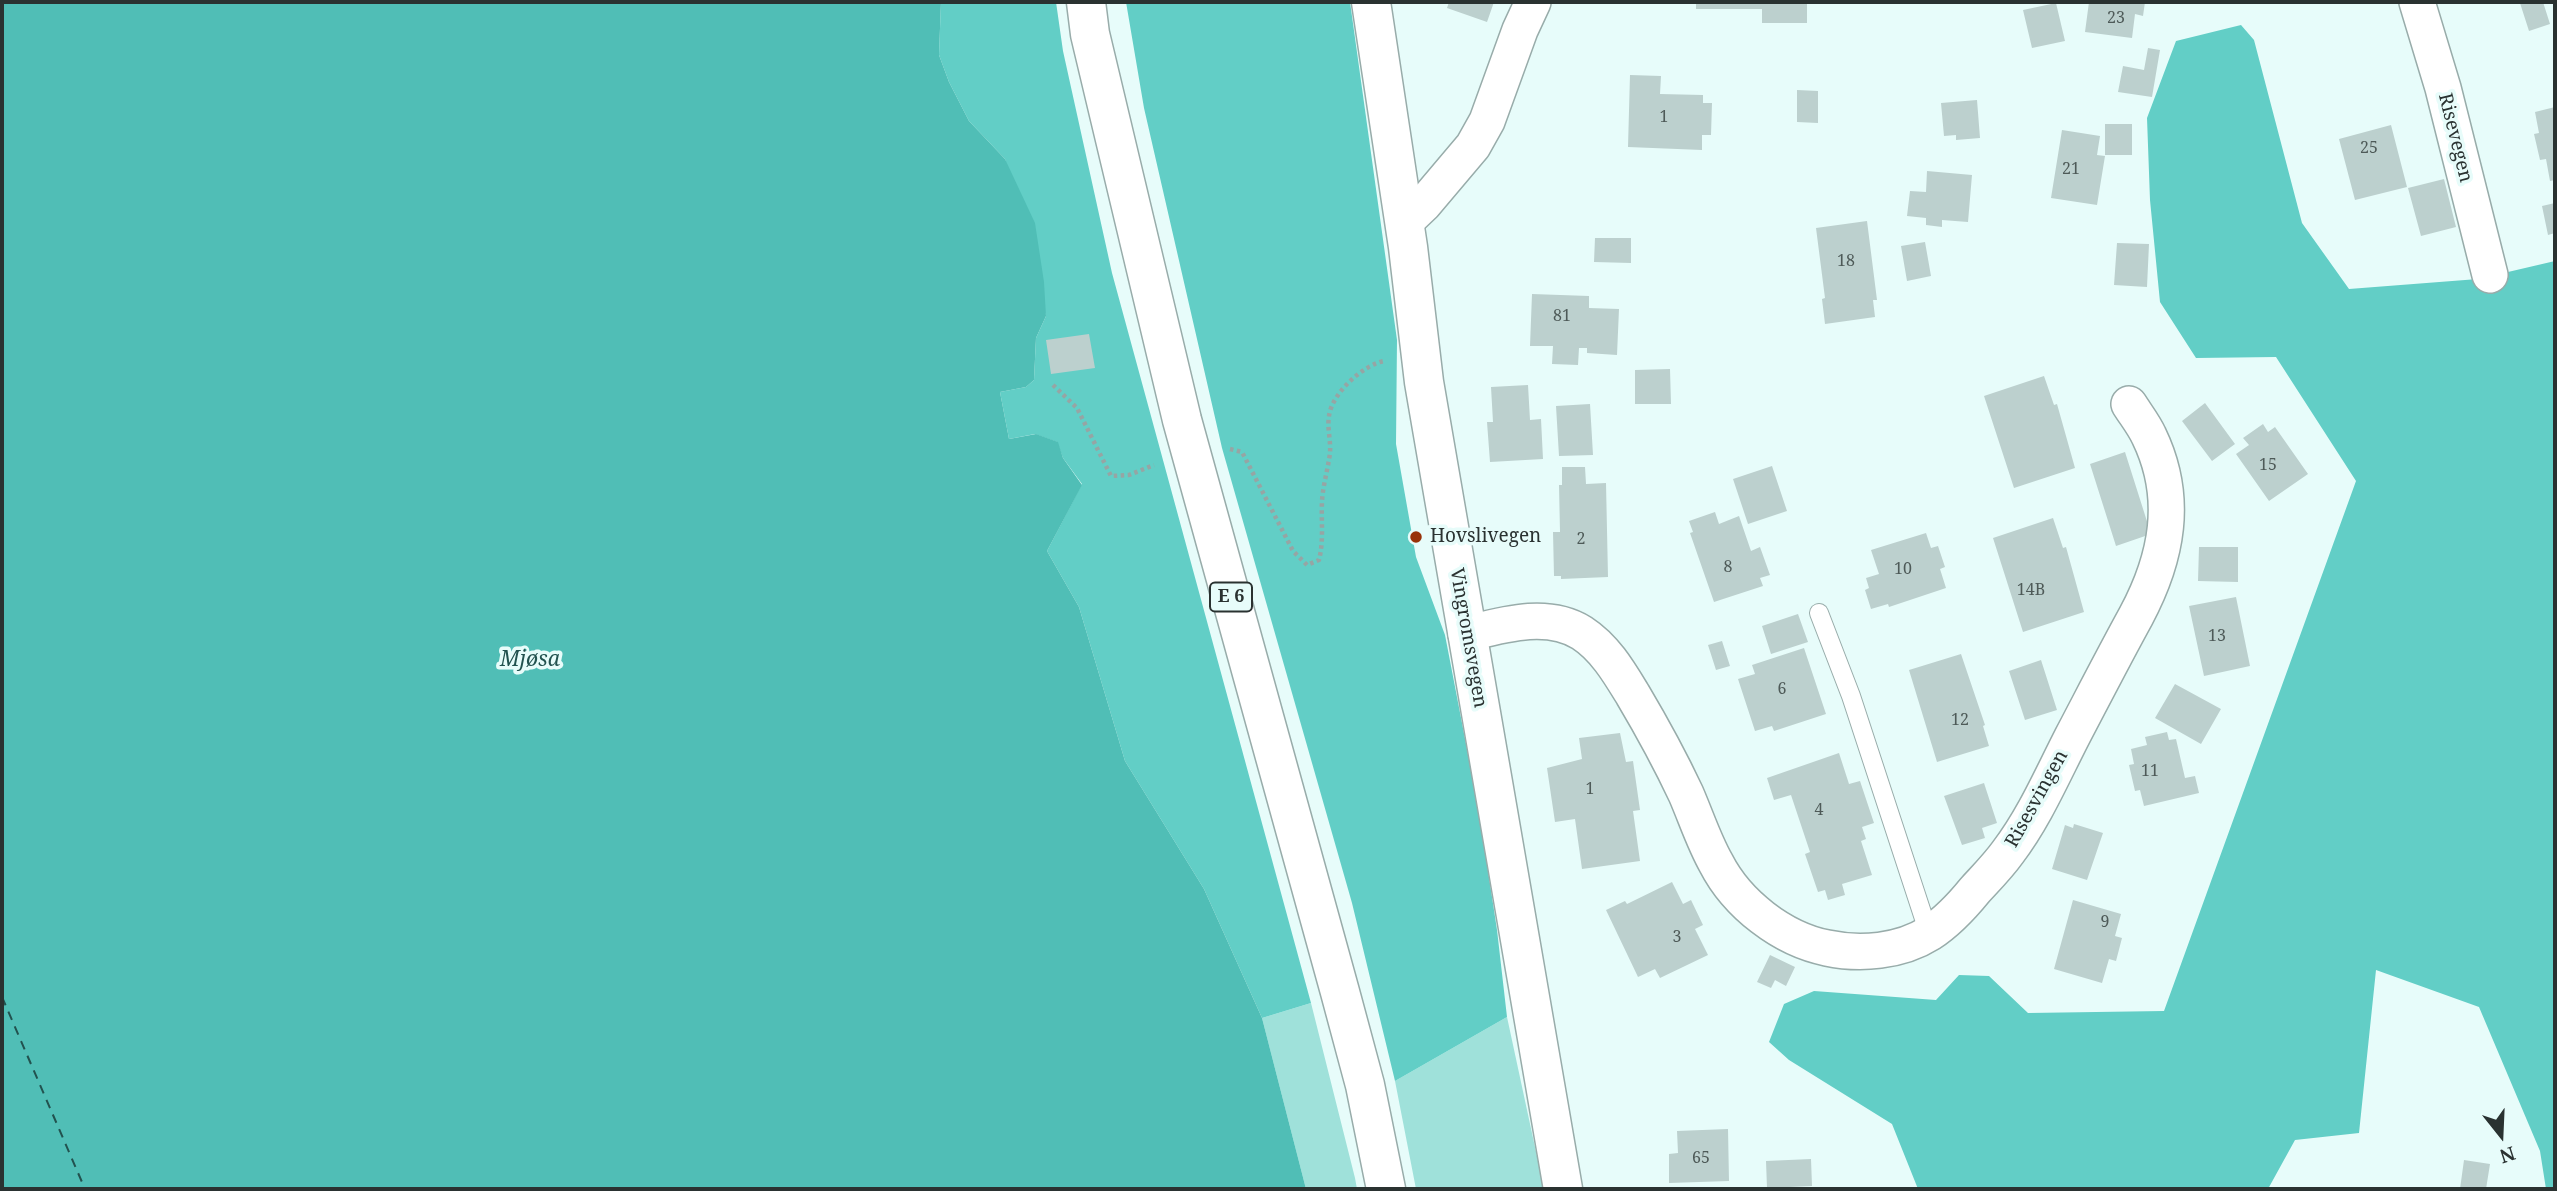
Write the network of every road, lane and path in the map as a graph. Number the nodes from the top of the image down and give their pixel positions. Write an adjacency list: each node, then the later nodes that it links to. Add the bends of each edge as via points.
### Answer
1 (1086, 2): 15 (main road, E 6, via 1182,420 1365,1085)
2 (1371, 2): 5 (main road, Vingromsvegen)
3 (1533, 2): 5 (street, via 1473,146)
4 (2417, 2): 6 (street, Risevegen)
5 (1404, 223): 7 (main road, Vingromsvegen)
6 (2490, 275)
7 (1424, 382): 10 (path, via 1403,362 1381,361 1336,397 1329,416 1330,454 1321,509 1323,546 1319,560 1307,565 1293,551 1242,452); 13 (main road, Vingromsvegen)
8 (1053, 385): 11 (path, via 1077,408 1111,475 1129,475)
9 (2129, 404): 14 (street, Risesvingen, via 2161,467 2168,507 2167,532 2153,584 2009,852 1958,909)
10 (1222, 448)
11 (1164, 463)
12 (1819, 613): 14 (lane, via 1851,696)
13 (1466, 634): 14 (street, Risesvingen, via 1536,621 1563,624 1595,642 1649,723 1716,864 1759,915 1782,932 1807,944 1862,952 1892,948); 16 (main road, Vingromsvegen)
14 (1928, 934)
15 (1386, 1189)
16 (1563, 1189)

